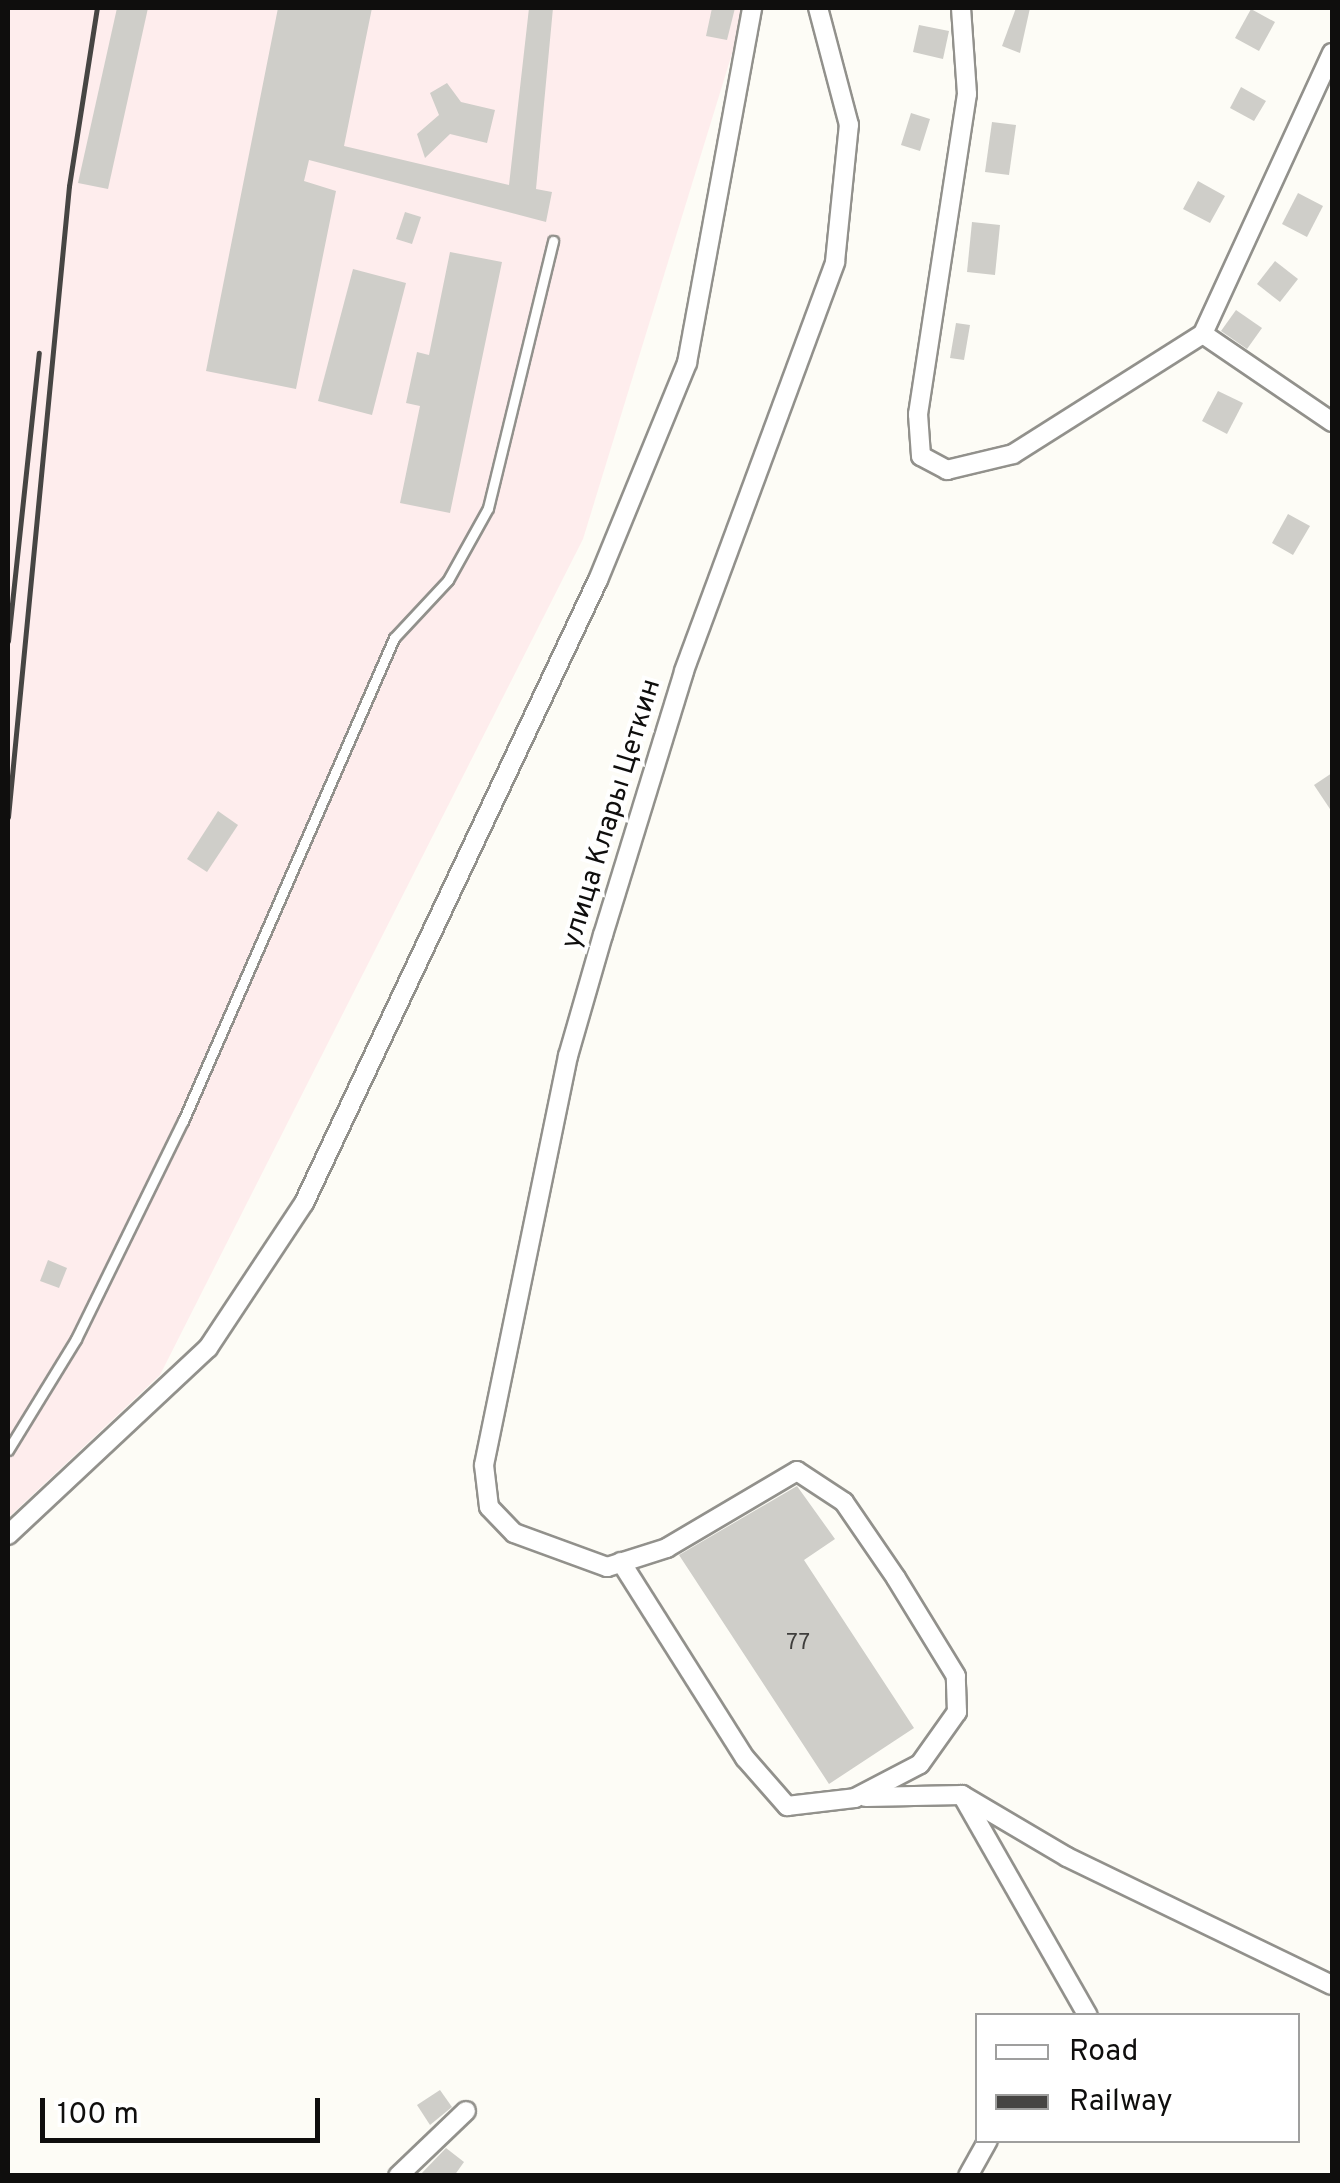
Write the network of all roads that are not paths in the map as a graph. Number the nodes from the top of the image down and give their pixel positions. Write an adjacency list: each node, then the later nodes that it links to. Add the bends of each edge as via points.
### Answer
1 (752, 8): 9 (street, via 688,363 598,580 304,1203 208,1348)
2 (818, 8): 10 (street, улица Клары Цеткин, via 849,125 835,262 684,672 573,1039 484,1465 488,1507 514,1532 606,1567)
3 (961, 8): 6 (street, via 967,94 918,414 921,456 947,470 1013,454)
4 (1332, 52): 6 (street)
5 (553, 241): 8 (lane, via 488,508 448,580 394,638 183,1121 76,1339)
6 (1203, 334): 7 (street)
7 (1332, 422)
8 (8, 1450)
9 (8, 1535)
10 (621, 1562): 12 (street, улица Клары Цеткин, via 745,1758 787,1806); 12 (street, улица Клары Цеткин, via 667,1548 791,1469 844,1502 956,1676 957,1712 920,1764)
11 (962, 1795): 12 (street); 13 (street, via 1067,1857); 14 (street)
12 (855, 1798)
13 (1332, 1985)
14 (1086, 2013)
15 (466, 2111): 17 (street)
16 (986, 2143): 18 (street)
17 (398, 2176)
18 (968, 2176)

